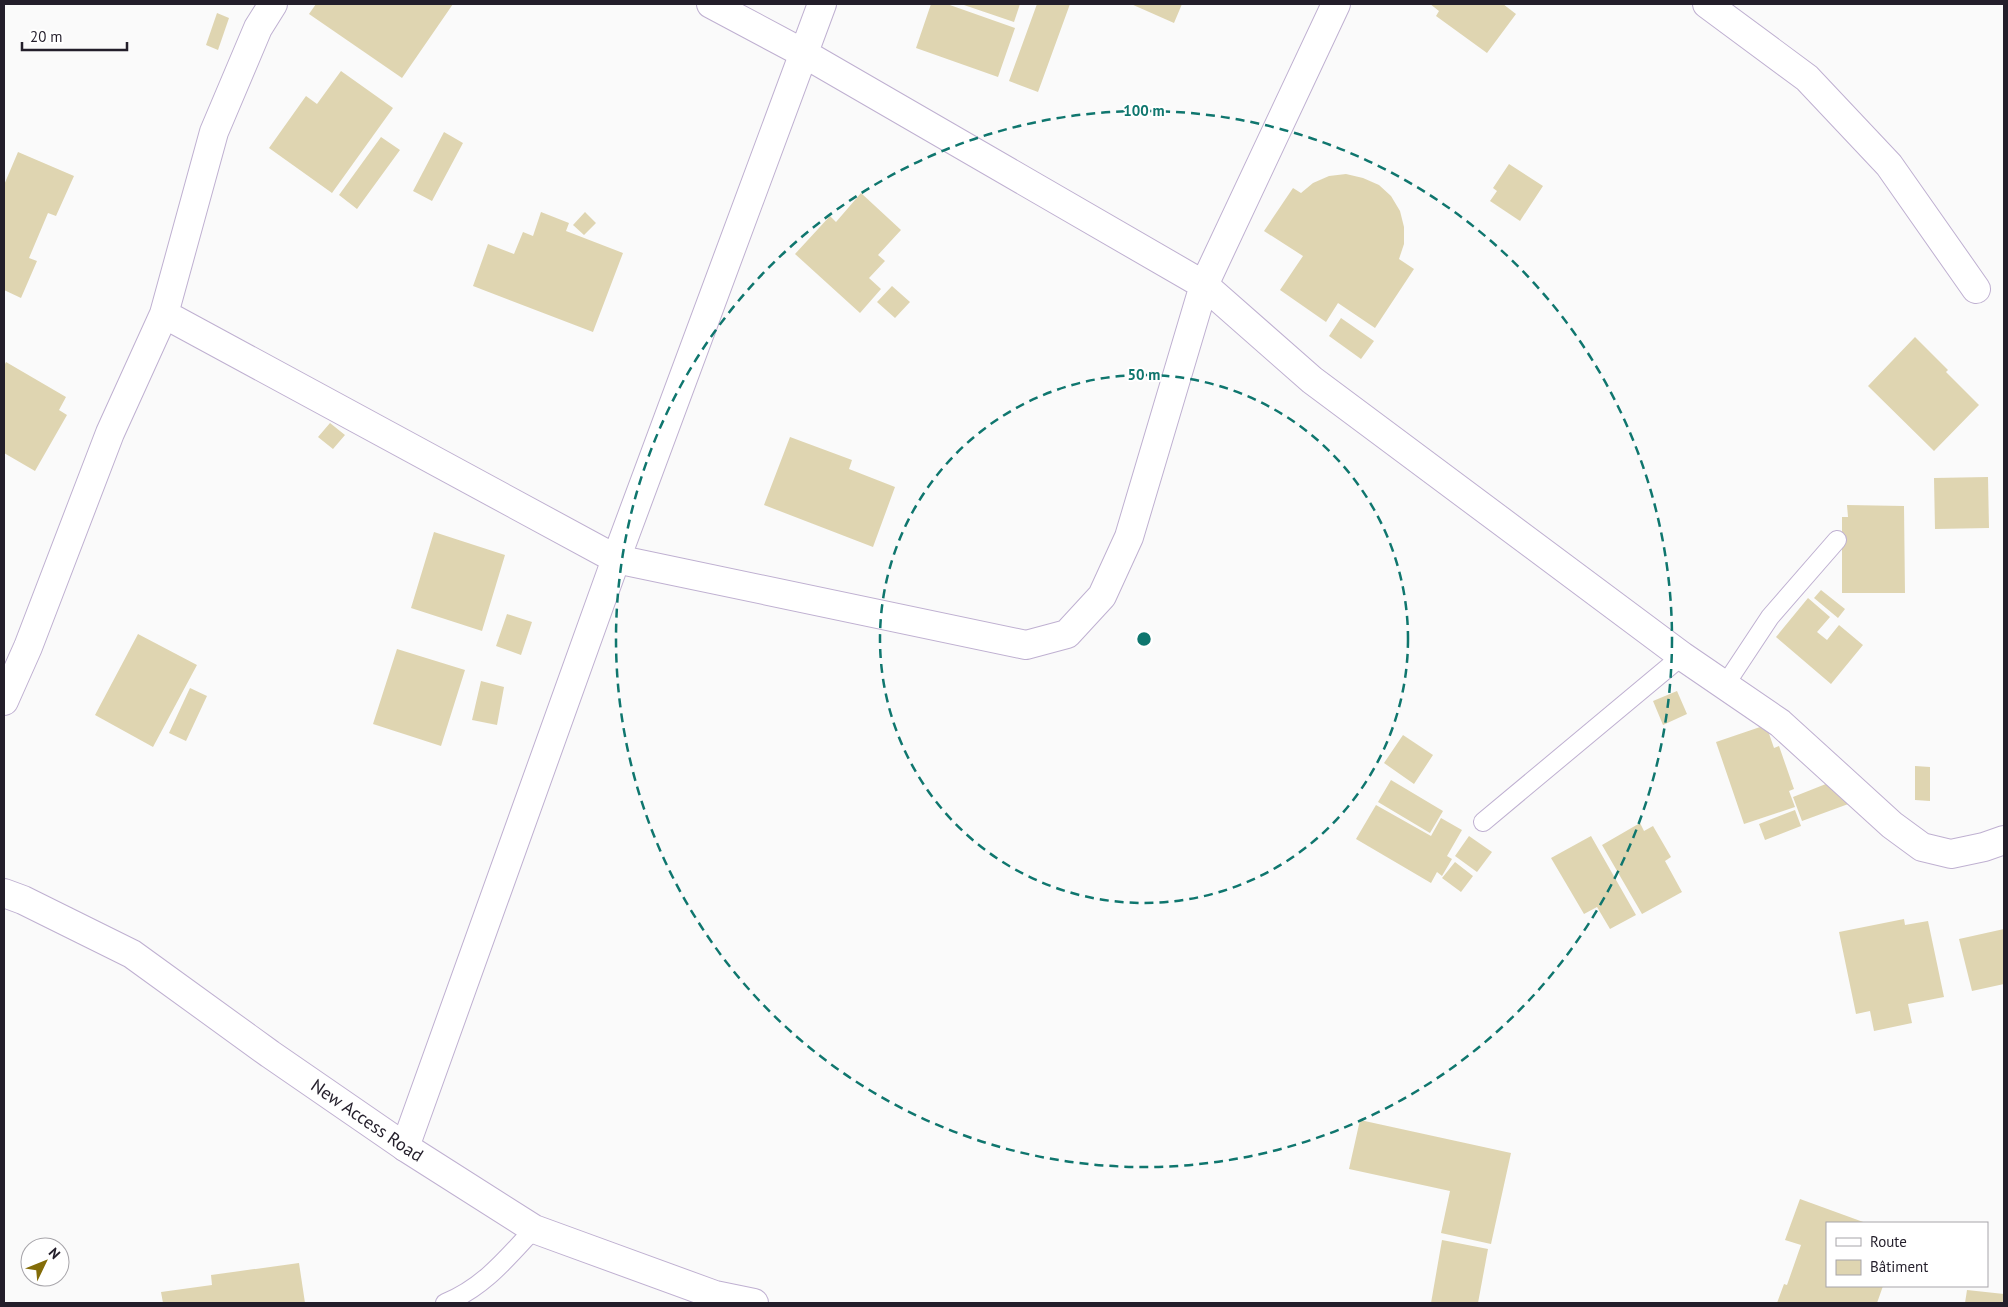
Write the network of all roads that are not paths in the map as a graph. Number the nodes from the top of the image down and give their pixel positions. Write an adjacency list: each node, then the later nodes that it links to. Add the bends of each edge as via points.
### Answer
1 (273, 4): 9 (street, via 258,28 214,132)
2 (711, 4): 6 (street)
3 (822, 4): 6 (street)
4 (1336, 4): 7 (street)
5 (1707, 4): 8 (street, via 1807,78 1848,121 1889,165)
6 (803, 53): 7 (street); 11 (street)
7 (1204, 285): 11 (street, via 1129,537 1102,596 1067,634 1026,645); 12 (street, via 1312,380)
8 (1976, 289)
9 (164, 314): 11 (street); 14 (street, via 110,434)
10 (1837, 540): 13 (lane, via 1770,617)
11 (616, 558): 18 (street)
12 (1682, 656): 13 (street); 15 (lane)
13 (1725, 685): 16 (street, via 1780,723 1892,825 1922,847 1951,854)
14 (4, 701)
15 (1483, 822)
16 (2004, 840)
17 (4, 893): 18 (street, New Access Road, via 132,954)
18 (405, 1147): 19 (street, New Access Road)
19 (534, 1228): 20 (lane, via 494,1272 463,1296); 21 (street, New Access Road, via 715,1295)
20 (445, 1303)
21 (754, 1303)

